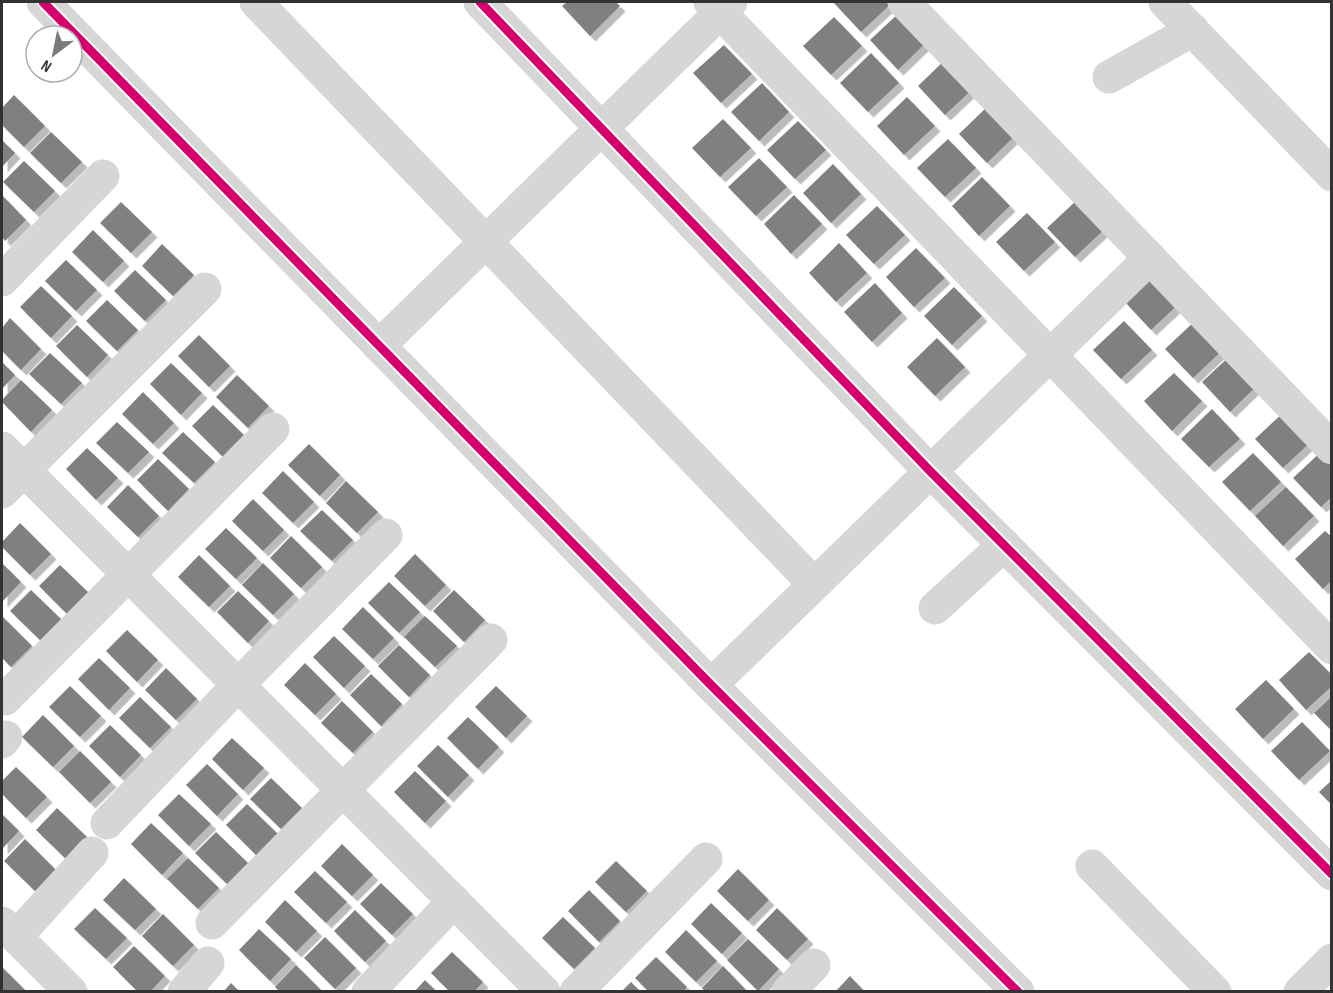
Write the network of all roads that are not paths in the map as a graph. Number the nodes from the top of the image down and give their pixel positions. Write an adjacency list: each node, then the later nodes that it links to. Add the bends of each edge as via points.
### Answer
1 (43, 2): 16 (street)
2 (256, 2): 12 (street)
3 (480, 2): 9 (street)
4 (904, 2): 13 (street)
5 (1165, 2): 7 (street)
6 (720, 5): 9 (street); 17 (street)
7 (1193, 30): 8 (street); 10 (street)
8 (1109, 76)
9 (602, 128): 12 (street); 21 (street)
10 (1332, 175)
11 (103, 176): 14 (street)
12 (486, 241): 16 (street); 25 (street)
13 (1150, 258): 17 (street); 19 (street)
14 (2, 280)
15 (205, 289): 20 (street)
16 (379, 346): 30 (street)
17 (1050, 355): 21 (street); 28 (street)
18 (273, 429): 24 (street)
19 (1332, 448)
20 (9, 470): 24 (street)
21 (930, 471): 23 (street); 25 (street)
22 (386, 535): 29 (street)
23 (1004, 545): 26 (street); 37 (street)
24 (128, 575): 29 (street); 31 (street)
25 (814, 584): 30 (street)
26 (935, 608)
27 (491, 640): 32 (street)
28 (1332, 648)
29 (238, 685): 32 (street); 33 (street)
30 (711, 685): 50 (street)
31 (5, 699)
32 (343, 790): 38 (street); 39 (street)
33 (106, 823)
34 (92, 853): 40 (street)
35 (706, 859): 48 (street)
36 (1092, 866): 51 (street)
37 (1332, 874)
38 (454, 901): 46 (street); 47 (street)
39 (212, 923)
40 (9, 929): 44 (street)
41 (1332, 960): 52 (street)
42 (208, 963): 45 (street)
43 (814, 965): 49 (street)
44 (71, 992)
45 (184, 992)
46 (368, 992)
47 (544, 992)
48 (576, 992)
49 (788, 992)
50 (1018, 992)
51 (1215, 992)
52 (1300, 992)

